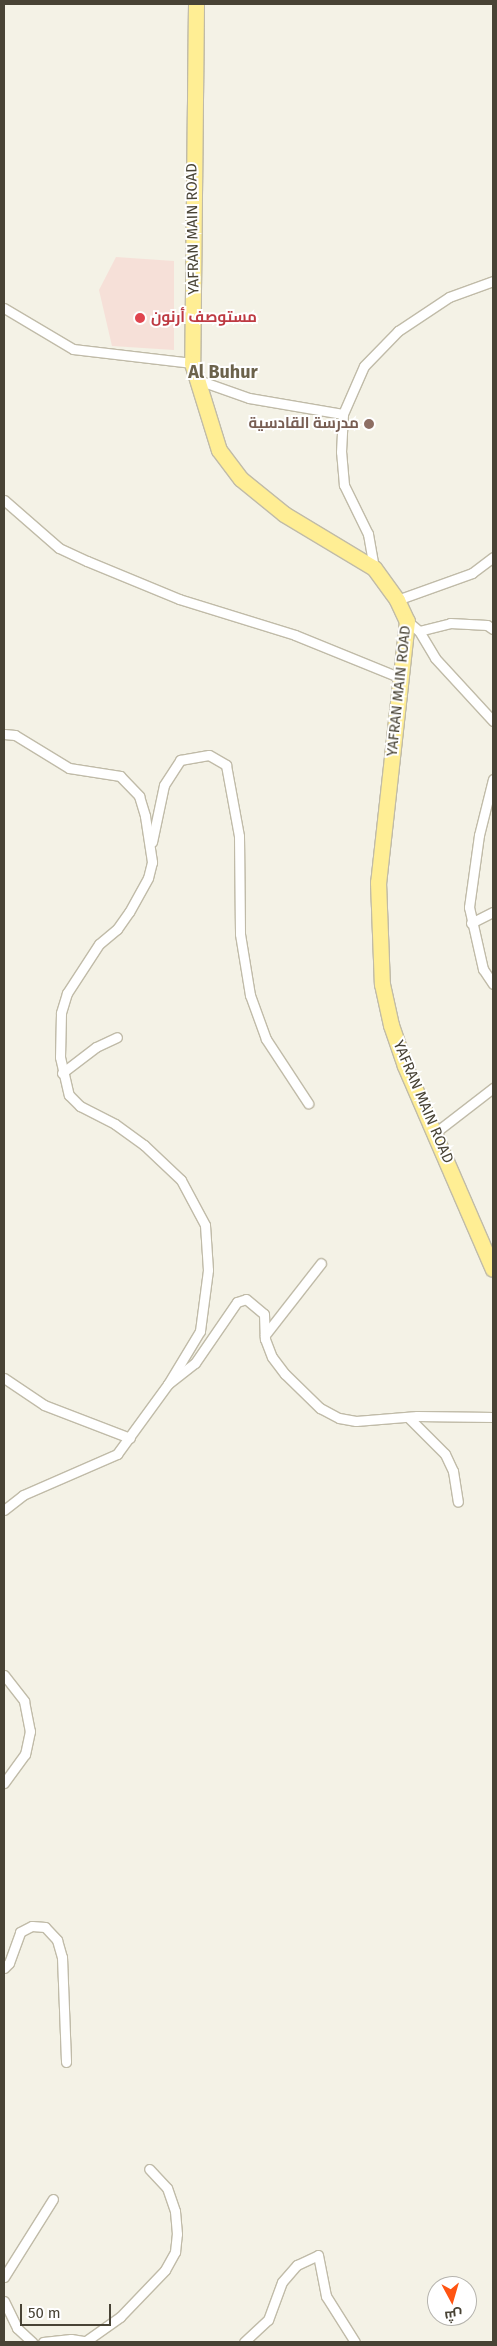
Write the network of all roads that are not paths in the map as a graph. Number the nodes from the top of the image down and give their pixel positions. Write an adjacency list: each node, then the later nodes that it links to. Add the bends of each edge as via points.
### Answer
1 (196, 4): 4 (main road, YAFRAN MAIN ROAD)
2 (493, 281): 6 (street, via 449,297 398,331 364,366)
3 (4, 308): 4 (street, via 73,349)
4 (192, 363): 5 (main road, YAFRAN MAIN ROAD)
5 (198, 380): 6 (street, via 249,398); 9 (main road, YAFRAN MAIN ROAD, via 220,450 241,478 284,514)
6 (343, 414): 9 (street, via 341,452 344,485 368,534)
7 (4, 500): 14 (street, via 59,548 87,561 179,599 303,638)
8 (493, 557): 10 (street, via 472,573)
9 (374, 568): 10 (main road, YAFRAN MAIN ROAD)
10 (397, 600): 11 (main road, YAFRAN MAIN ROAD)
11 (407, 621): 13 (street); 14 (main road, YAFRAN MAIN ROAD)
12 (493, 629): 13 (street, via 487,625 450,623)
13 (419, 631): 15 (street, via 436,658)
14 (402, 678): 26 (main road, YAFRAN MAIN ROAD, via 378,882 382,984 391,1026 405,1066)
15 (493, 720)
16 (4, 734): 18 (street, via 15,735 69,768 120,776 139,796)
17 (493, 779): 20 (street, via 479,836 469,908)
18 (151, 844): 23 (street, via 152,862 141,894 117,929 100,944 67,993 60,1037); 25 (street, via 164,785 180,760 208,755 226,765 239,836 240,934 250,995 266,1038)
19 (493, 912): 20 (street)
20 (471, 923): 21 (street, via 483,969)
21 (493, 984)
22 (117, 1037): 23 (street, via 96,1047)
23 (62, 1073): 31 (street, via 69,1095 80,1106 136,1140 181,1180 205,1225 208,1270 200,1331)
24 (493, 1088): 26 (street)
25 (308, 1103)
26 (436, 1132): 28 (main road, YAFRAN MAIN ROAD)
27 (321, 1263): 29 (street)
28 (493, 1269)
29 (265, 1335): 31 (street, via 264,1314 256,1304 246,1299 237,1302 195,1363); 32 (street, via 272,1357 320,1408 356,1422)
30 (4, 1378): 34 (street, via 44,1405)
31 (168, 1384): 34 (street)
32 (408, 1417): 33 (street); 35 (street, via 445,1454 453,1471)
33 (493, 1417)
34 (130, 1438): 36 (street, via 117,1454 23,1495)
35 (458, 1502)
36 (4, 1510)
37 (4, 1674): 38 (street, via 24,1701 30,1731 25,1754)
38 (4, 1783)
39 (4, 1968): 40 (street, via 9,1963 20,1932 32,1926 45,1928 57,1940 62,1957)
40 (66, 2062)
41 (149, 2169): 45 (street, via 166,2188 175,2210 175,2252 165,2270 120,2317)
42 (53, 2199): 43 (street)
43 (4, 2278)
44 (4, 2301): 46 (street, via 17,2328)
45 (89, 2341): 47 (street)
46 (32, 2342)
47 (43, 2342)
48 (244, 2342): 49 (street, via 268,2320 282,2282 297,2265 318,2255 326,2296)
49 (355, 2342)

